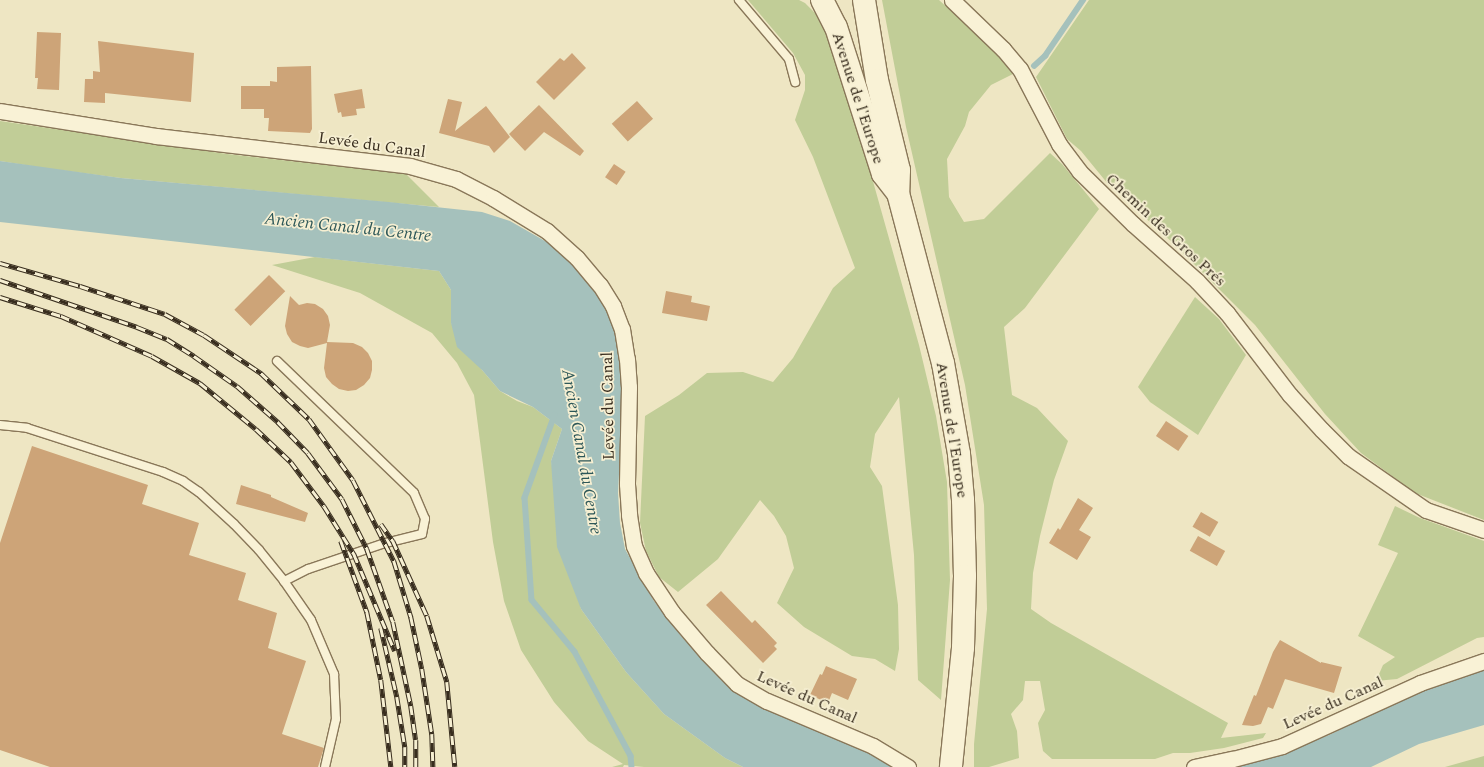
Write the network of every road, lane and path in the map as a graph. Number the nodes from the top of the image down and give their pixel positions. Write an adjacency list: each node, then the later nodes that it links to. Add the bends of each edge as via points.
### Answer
1 (739, 0): 5 (lane, via 789,58)
2 (822, 0): 7 (main road, Avenue de l'Europe, via 838,34 883,174)
3 (864, 0): 7 (main road, Avenue de l'Europe, via 877,80 899,170)
4 (952, 0): 10 (street, Chemin des Gros Prés, via 1020,69 1059,144 1079,171 1197,281 1226,313 1290,395 1348,456 1426,510)
5 (795, 82)
6 (0, 111): 14 (street, Levée du Canal, via 156,136 410,166 456,179 547,231 577,258 600,285 613,306 622,329 627,359 627,484 634,546 646,573 672,612 737,684 767,701 873,746)
7 (898, 193): 15 (main road, Avenue de l'Europe, via 943,363 953,414 963,493 966,576 963,648)
8 (277, 360): 11 (lane, via 414,493 425,519 422,534 385,543 308,569)
9 (0, 425): 11 (lane, via 27,428 163,472 183,481 234,524)
10 (1484, 530)
11 (284, 581): 13 (lane, via 311,620 334,674 336,719)
12 (1484, 661): 16 (street, Levée du Canal, via 1420,683 1282,746 1233,760)
13 (325, 767)
14 (908, 767)
15 (951, 767)
16 (1194, 767)

